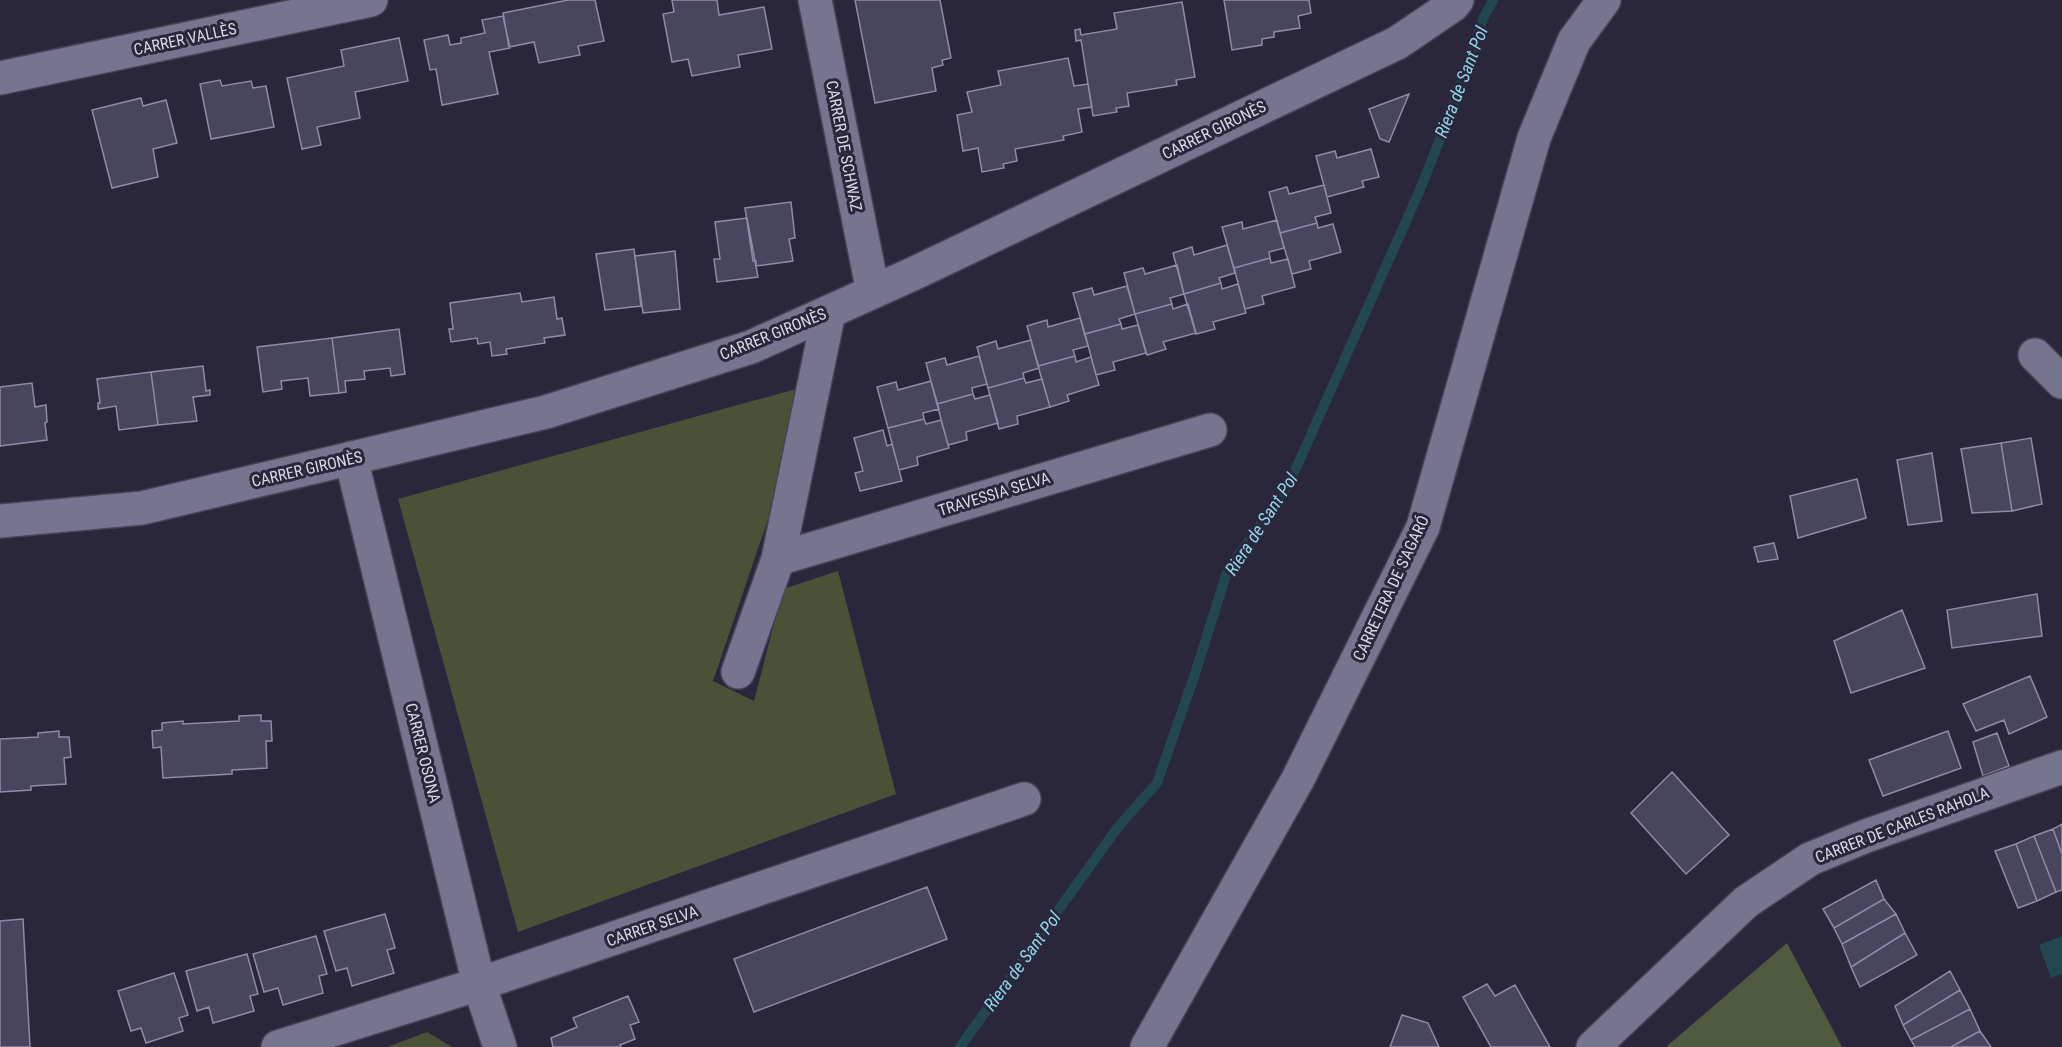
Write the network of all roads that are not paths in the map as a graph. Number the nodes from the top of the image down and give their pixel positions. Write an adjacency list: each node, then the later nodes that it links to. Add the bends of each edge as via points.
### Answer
1 (371, 0): 5 (street, CARRER VALLÈS)
2 (815, 0): 6 (street, CARRER DE SCHWAZ)
3 (1457, 0): 6 (street, CARRER GIRONÈS, via 1397,43)
4 (1604, 0): 20 (street, CARRETERA DE S'AGARÓ, via 1574,41 1534,138 1423,527 1298,779)
5 (0, 78)
6 (873, 292): 7 (street, CARRER GIRONÈS)
7 (829, 312): 11 (street, CARRER GIRONÈS, via 751,347 546,412); 13 (street)
8 (2034, 356): 9 (street)
9 (2062, 382)
10 (1210, 430): 13 (street, TRAVESSIA SELVA)
11 (351, 459): 12 (street, CARRER GIRONÈS, via 142,508); 17 (street, CARRER OSONA)
12 (0, 521)
13 (778, 559): 14 (street)
14 (738, 672)
15 (2062, 767): 21 (street, CARRER DE CARLES RAHOLA, via 1810,859 1746,902)
16 (1024, 799): 17 (street, CARRER SELVA)
17 (479, 984): 18 (street, CARRER SELVA); 19 (street, CARRER OSONA)
18 (278, 1047)
19 (500, 1047)
20 (1147, 1047)
21 (1593, 1047)

